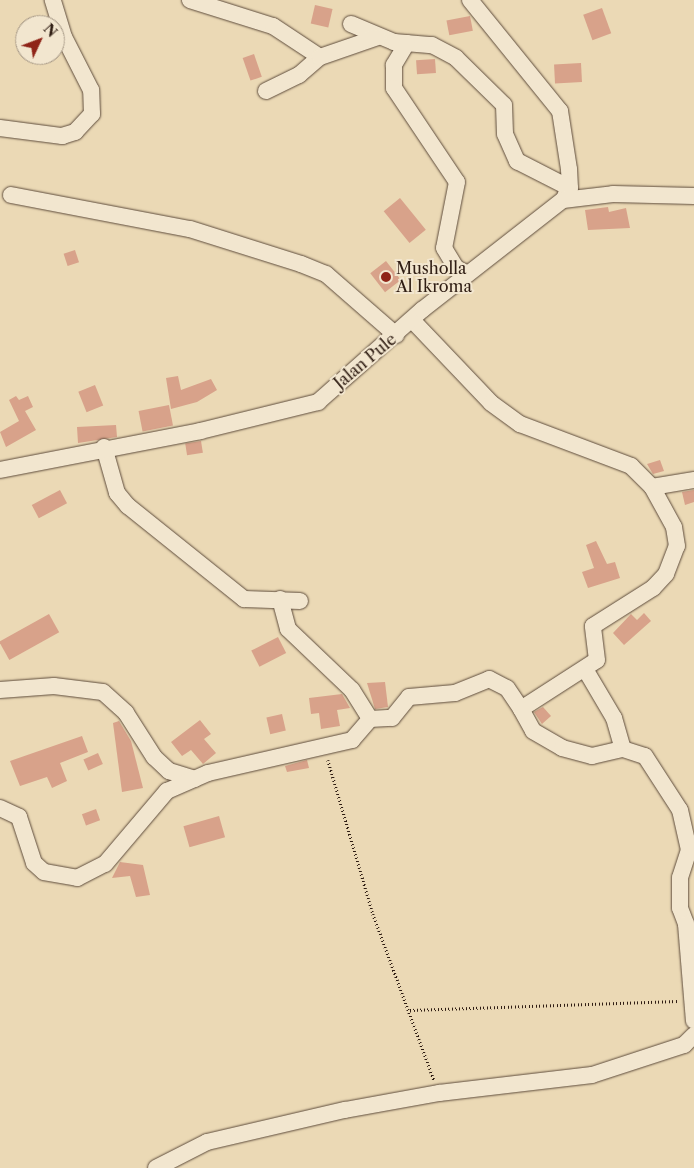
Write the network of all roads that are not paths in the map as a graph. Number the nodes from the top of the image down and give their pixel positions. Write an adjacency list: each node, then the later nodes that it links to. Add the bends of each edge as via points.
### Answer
1 (53, 0): 9 (street, via 64,37 91,90 92,114 75,132 62,136)
2 (190, 0): 7 (street, via 273,26)
3 (470, 0): 10 (street, via 560,111)
4 (351, 24): 5 (street)
5 (378, 37): 6 (street); 7 (street)
6 (407, 43): 10 (street, via 432,45 456,58 504,105 505,134 517,161); 13 (street, via 394,65 394,88 457,182 444,248 456,268)
7 (320, 57): 8 (street, via 299,75)
8 (266, 91)
9 (0, 128)
10 (566, 194): 12 (street); 13 (street, Jalan Pule)
11 (11, 195): 15 (street, via 190,229 302,264 326,274)
12 (694, 196)
13 (468, 274): 14 (street, Jalan Pule)
14 (413, 321): 15 (street, Jalan Pule); 19 (street, via 491,403 520,424 631,466)
15 (396, 335): 16 (street, Jalan Pule, via 318,402 200,431)
16 (104, 447): 17 (street, Jalan Pule); 20 (street, via 118,493 128,506 244,598)
17 (0, 470)
18 (694, 480): 19 (street)
19 (652, 487): 22 (street, via 674,528 677,546 673,561 653,588 593,626 591,635 599,657)
20 (280, 599): 21 (street); 25 (street, via 288,629 352,690)
21 (300, 601)
22 (585, 669): 24 (street); 26 (street, via 614,718)
23 (0, 690): 27 (street, via 54,686 102,692 126,713 154,757 169,771)
24 (521, 709): 25 (street, via 507,688 489,679 455,693 409,697 392,718); 26 (street, via 534,731 562,748 592,756)
25 (370, 719): 27 (street, via 352,740)
26 (623, 749): 29 (street, via 645,756 685,820 688,850 680,878 680,908 686,924)
27 (195, 779): 28 (street, via 167,791 145,812 105,864 77,878 44,872 34,863 19,817)
28 (0, 808)
29 (693, 1013)
30 (694, 1036): 31 (street, via 684,1045 592,1075 439,1093 207,1142)
31 (156, 1168)

